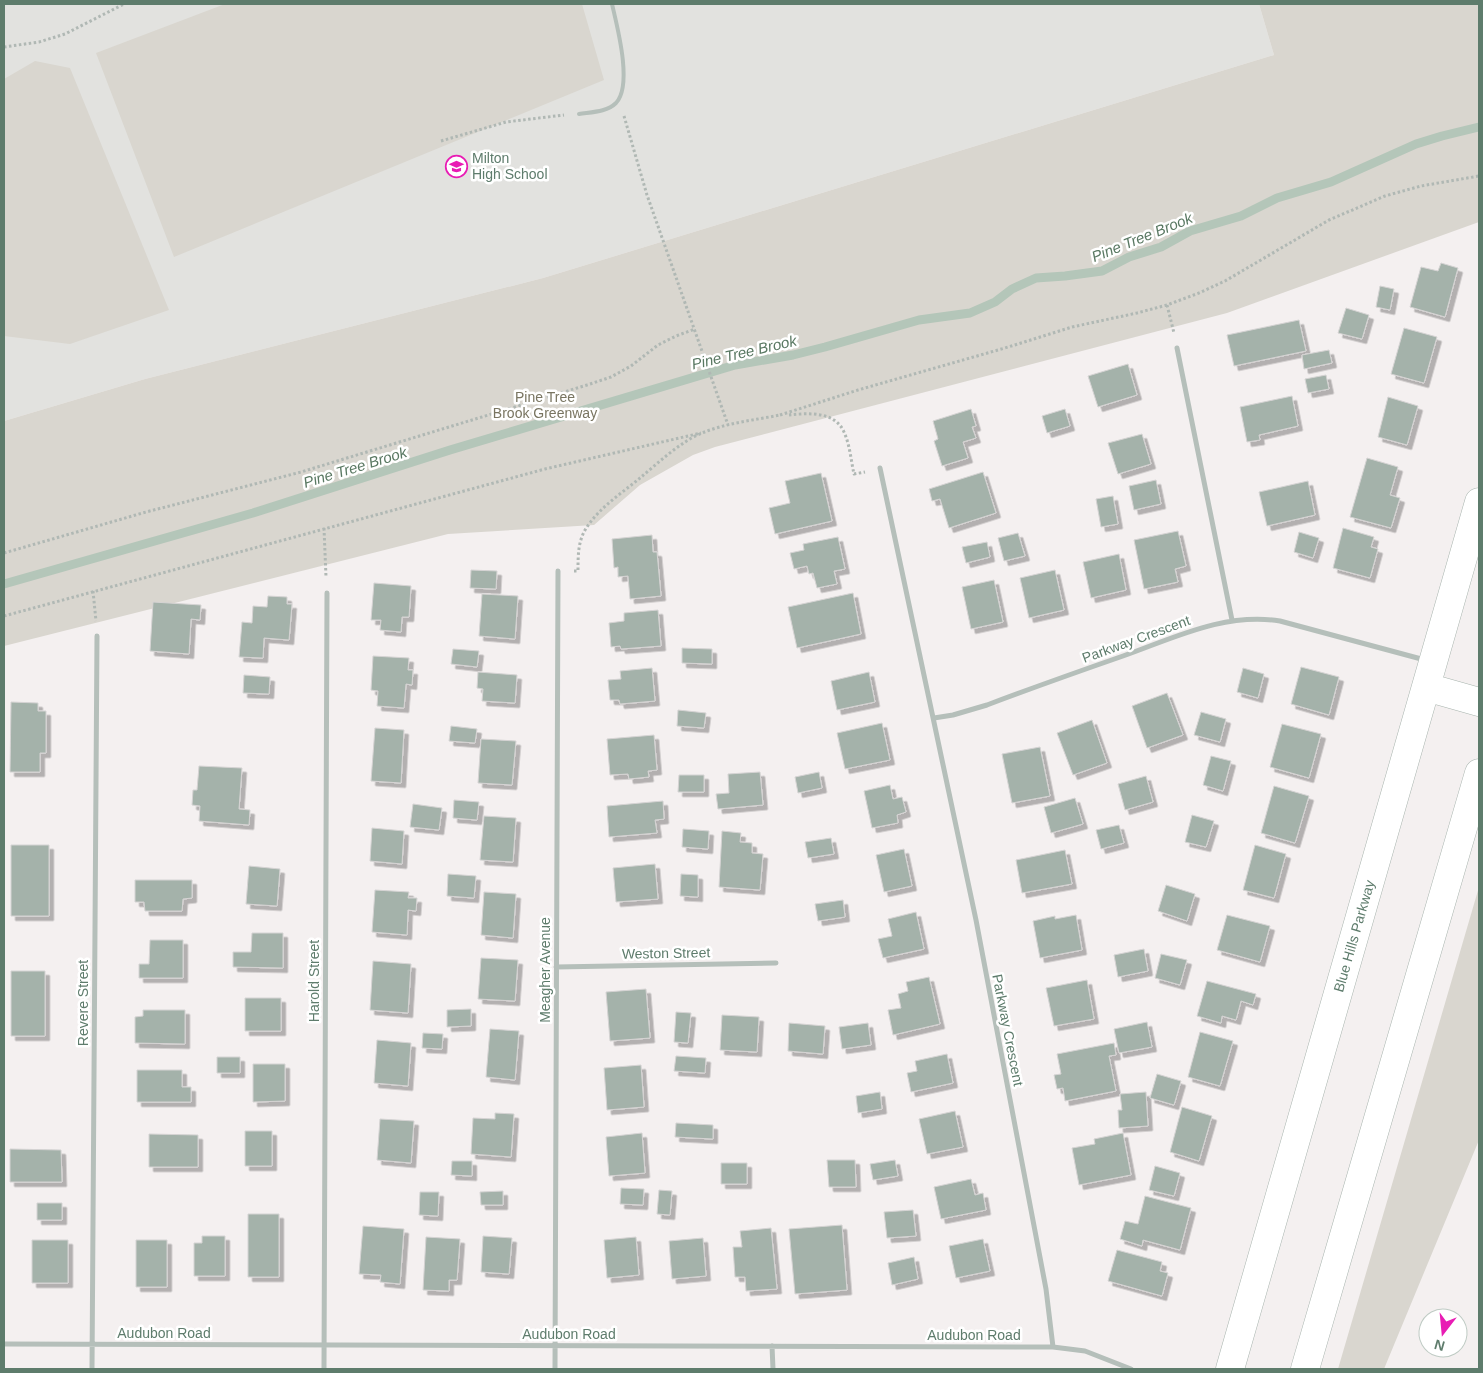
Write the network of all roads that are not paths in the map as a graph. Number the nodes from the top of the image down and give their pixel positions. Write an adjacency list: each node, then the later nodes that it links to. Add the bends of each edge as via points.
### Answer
1 (612, 4): 2 (lane, via 624,82 622,93 608,108)
2 (579, 114)
3 (1177, 348): 8 (street)
4 (880, 468): 12 (street, Parkway Crescent)
5 (1479, 502): 10 (main road, Blue Hills Parkway)
6 (558, 571): 15 (street, Meagher Avenue)
7 (327, 593): 18 (street, Harold Street)
8 (1232, 620): 10 (street, Parkway Crescent, via 1280,621); 12 (street, Parkway Crescent, via 987,705)
9 (97, 636): 17 (street, Revere Street)
10 (1429, 675): 11 (main road); 27 (main road, Blue Hills Parkway)
11 (1479, 702)
12 (934, 718): 21 (street, Parkway Crescent, via 1046,1289)
13 (1479, 773): 28 (main road)
14 (776, 963): 15 (street, Weston Street)
15 (556, 967): 19 (street, Meagher Avenue)
16 (4, 1344): 17 (street, Audubon Road)
17 (92, 1344): 18 (street, Audubon Road); 22 (street, Revere Street)
18 (324, 1345): 19 (street, Audubon Road); 23 (street, Harold Street)
19 (555, 1345): 20 (street, Audubon Road); 24 (street, Meagher Avenue)
20 (772, 1346): 21 (street, Audubon Road); 25 (street)
21 (1053, 1347): 26 (street, Audubon Road, via 1085,1351)
22 (92, 1369)
23 (324, 1369)
24 (555, 1369)
25 (773, 1369)
26 (1131, 1369)
27 (1230, 1369)
28 (1305, 1369)

